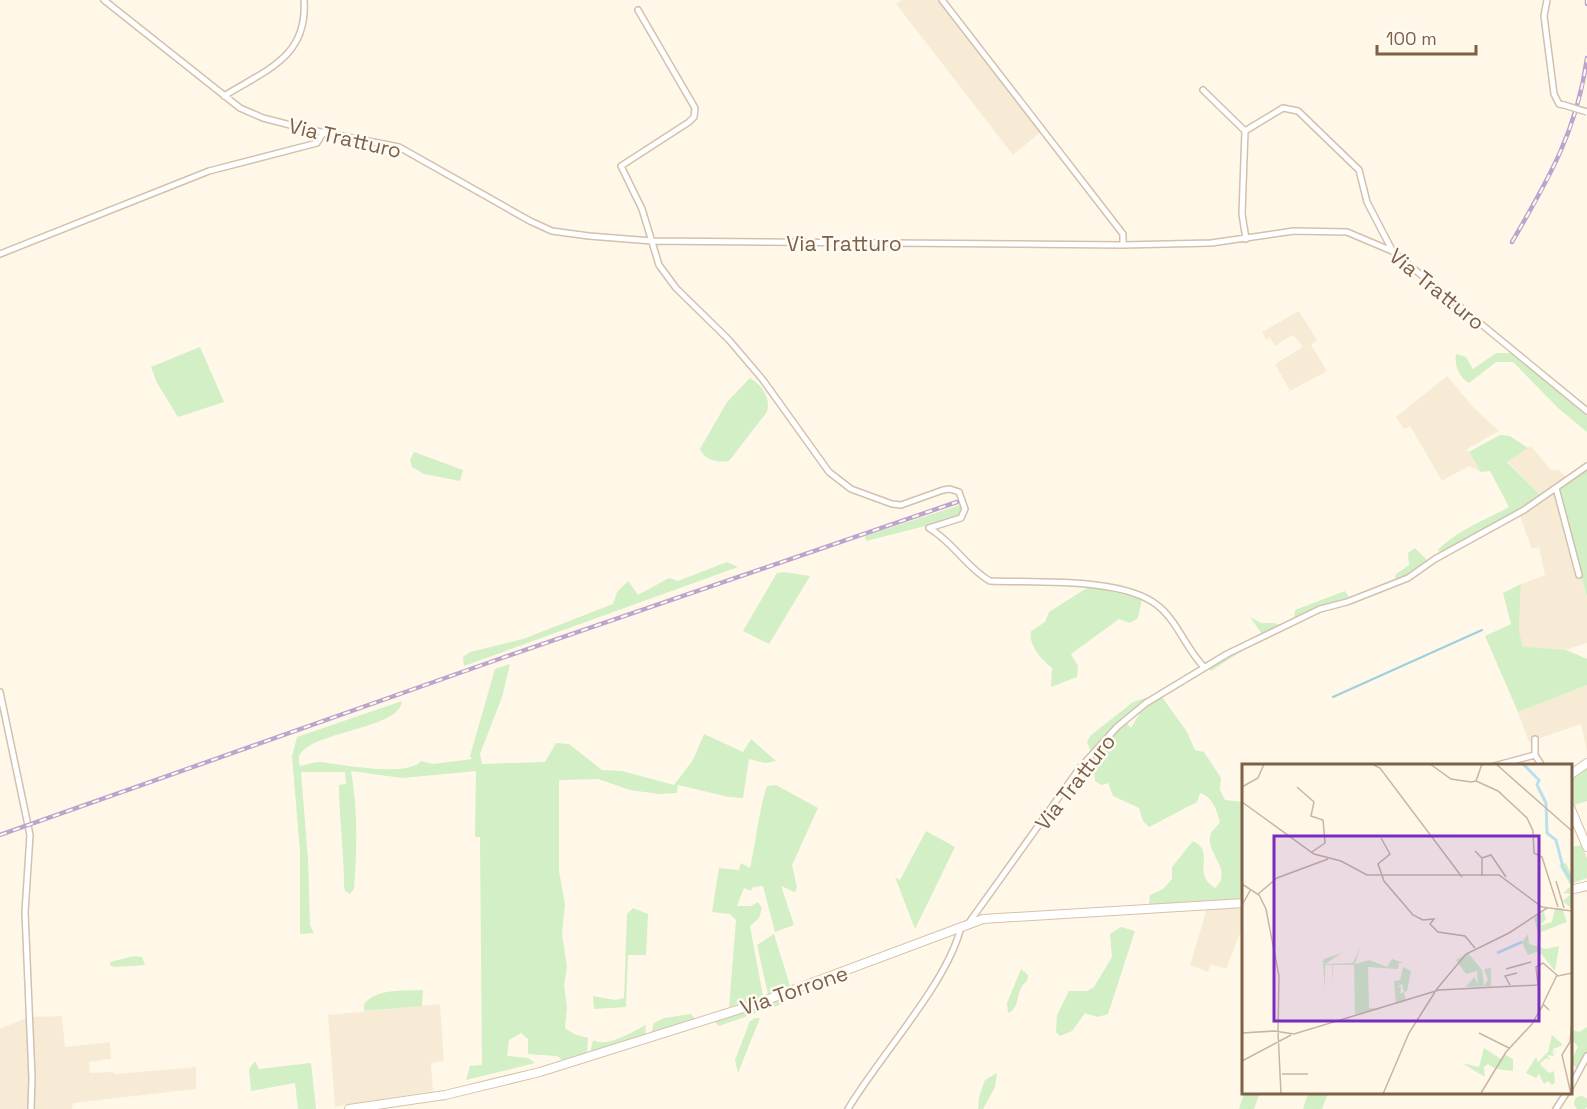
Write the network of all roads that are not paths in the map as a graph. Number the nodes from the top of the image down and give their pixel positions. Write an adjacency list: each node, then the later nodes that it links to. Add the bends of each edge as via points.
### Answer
1 (104, 0): 7 (street, Via Tratturo)
2 (304, 0): 7 (street, via 305,23 292,51)
3 (942, 0): 15 (street, via 1123,234)
4 (1547, 0): 8 (street, bridge, via 1544,16 1554,94 1559,104)
5 (638, 10): 14 (street, via 695,108 689,122 621,166)
6 (1203, 90): 9 (street)
7 (224, 96): 10 (street, Via Tratturo, via 263,118)
8 (1587, 112)
9 (1245, 131): 11 (street, via 1283,108 1298,111 1359,170 1367,202); 12 (street, via 1242,214)
10 (323, 133): 14 (street, Via Tratturo, via 399,147 552,231); 17 (street, via 317,143 209,171)
11 (1381, 232): 13 (street); 16 (street)
12 (1246, 239): 13 (street, Via Tratturo, via 1322,230); 15 (street, Via Tratturo)
13 (1368, 239): 16 (street, Via Tratturo)
14 (652, 241): 15 (street, Via Tratturo); 22 (street, via 659,265 676,288 729,340 829,472 851,489 901,505 943,489 958,492 965,509 961,518 929,528 943,535 981,576 990,581 1067,582 1141,596 1158,605)
15 (1123, 245)
16 (1392, 251): 18 (street, Via Tratturo)
17 (0, 254)
18 (1587, 411)
19 (1587, 466): 20 (street, Via Tratturo)
20 (1556, 488): 21 (street); 22 (street, Via Tratturo, via 1408,578 1320,609)
21 (1579, 575)
22 (1204, 667): 35 (street, Via Tratturo, via 1146,703 1100,745)
23 (0, 692): 39 (street, via 30,835 24,912)
24 (1535, 739): 25 (street)
25 (1535, 755): 27 (street); 28 (street)
26 (1587, 763): 29 (main road)
27 (1498, 764)
28 (1541, 764)
29 (1572, 774)
30 (1572, 812): 31 (main road)
31 (1587, 848)
32 (1587, 886): 33 (main road)
33 (1572, 890)
34 (1242, 903): 35 (main road, Via Torrone, via 997,917)
35 (964, 925): 40 (main road, Via Torrone, via 753,1005 540,1072 445,1095); 41 (street, Via Tratturo, via 930,989)
36 (1587, 1056): 37 (street)
37 (1572, 1084)
38 (1566, 1094): 42 (street)
39 (31, 1109)
40 (349, 1109)
41 (848, 1109)
42 (1556, 1109)

